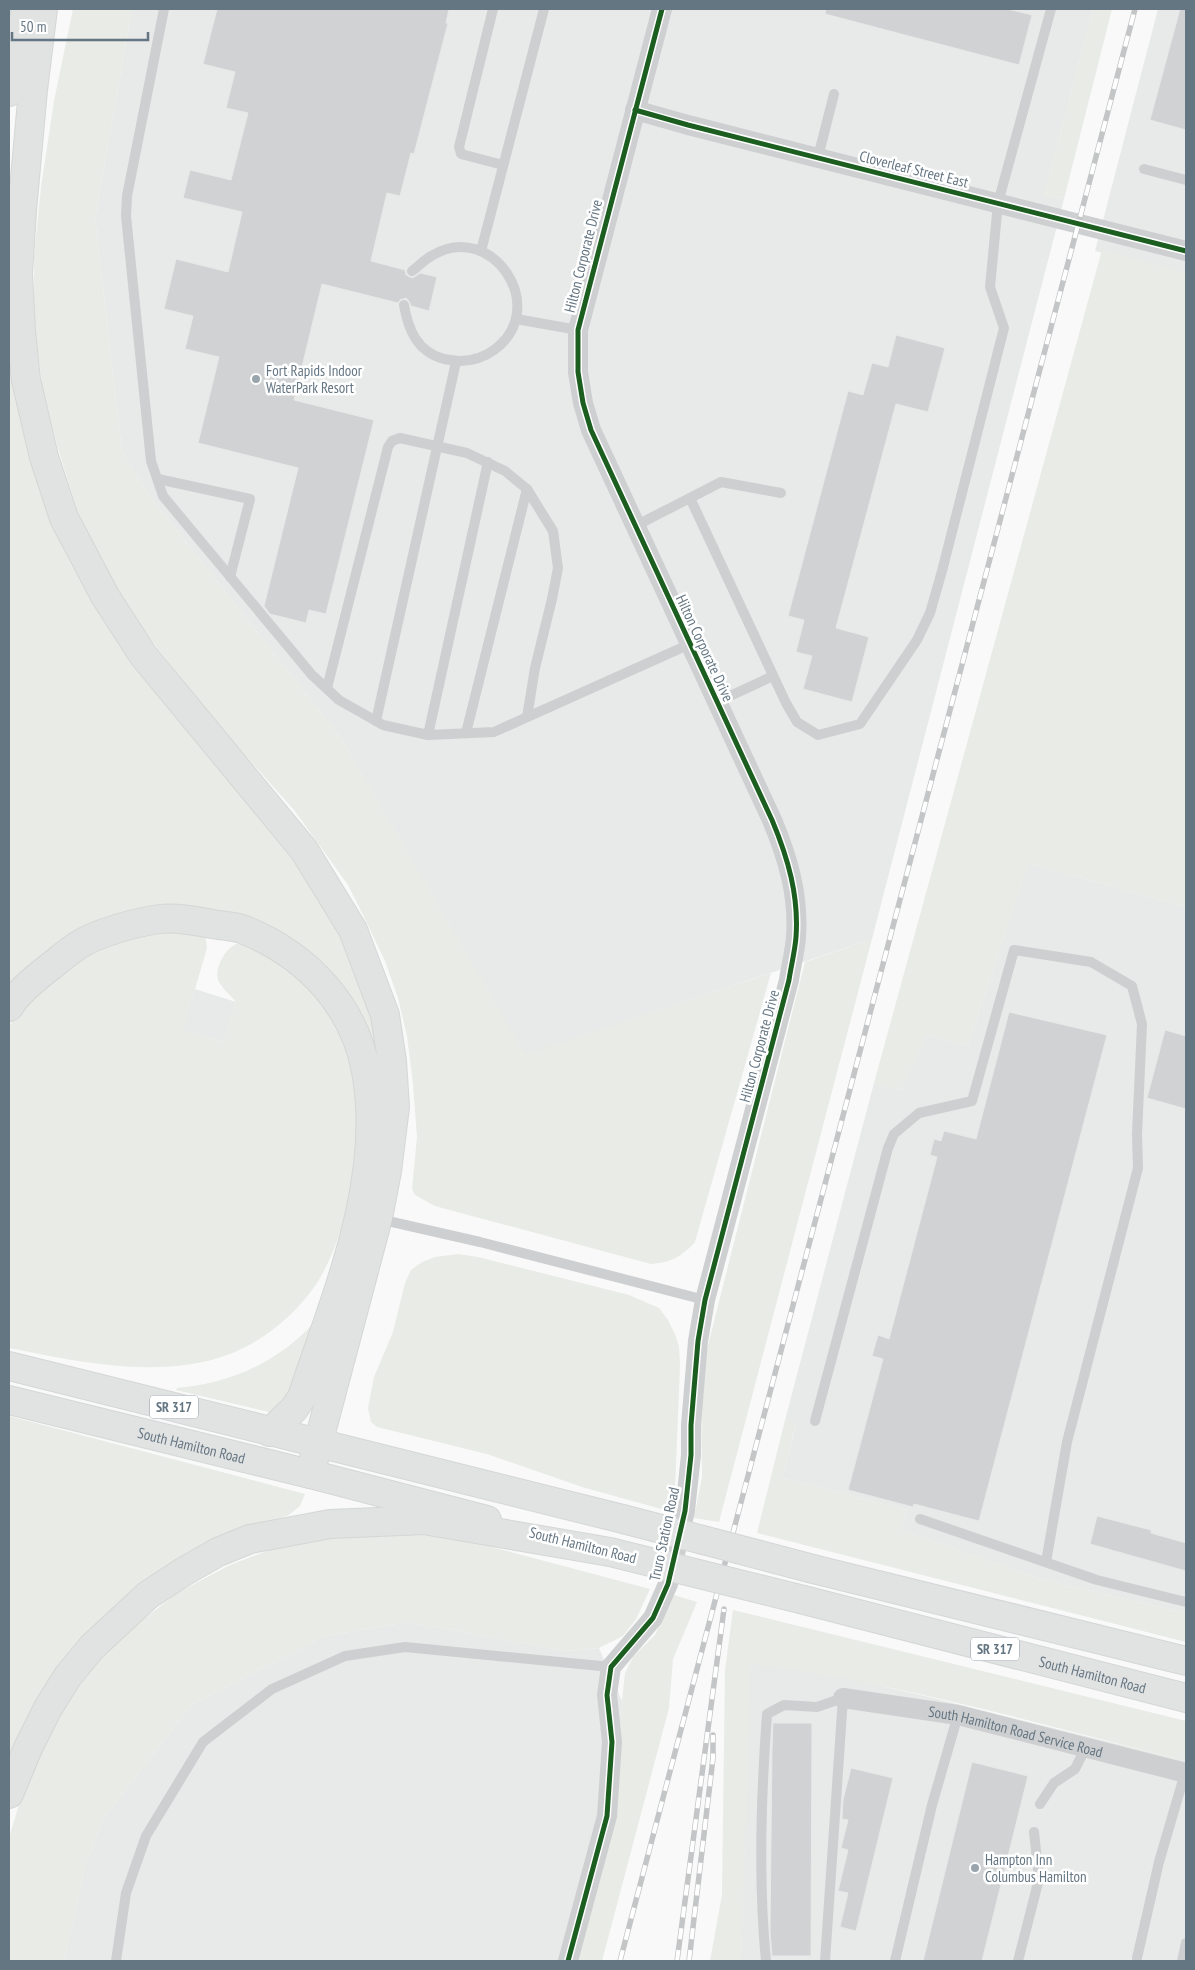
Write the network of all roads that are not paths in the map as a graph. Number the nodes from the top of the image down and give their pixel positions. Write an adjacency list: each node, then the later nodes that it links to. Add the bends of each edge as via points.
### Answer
1 (26, 9): 8 (main road)
2 (43, 9): 40 (main road, via 18,273 26,380 44,457 64,518 105,596 143,656 304,850 353,930 384,1015 392,1062 395,1107)
3 (164, 9): 25 (lane, via 127,196 126,216 151,461)
4 (493, 9): 12 (lane, via 459,147 461,154 467,157)
5 (544, 9): 12 (lane)
6 (662, 9): 10 (street, Hilton Corporate Drive)
7 (1051, 9): 15 (lane)
8 (9, 92)
9 (834, 94): 11 (lane)
10 (635, 110): 11 (street, Cloverleaf Street East); 21 (street, Hilton Corporate Drive)
11 (818, 158): 15 (street, Cloverleaf Street East)
12 (503, 165): 17 (lane)
13 (1144, 169): 14 (lane)
14 (1186, 180)
15 (998, 203): 16 (street, Cloverleaf Street East); 32 (lane, via 990,287 1004,328 930,613 917,640 860,724 818,735 797,722)
16 (1186, 251)
17 (481, 252): 18 (lane, via 466,248 449,249 434,254); 20 (lane, via 496,259 507,271 518,302)
18 (412, 272)
19 (404, 305): 22 (lane, via 407,324 415,339 440,358)
20 (516, 319): 21 (lane); 22 (lane, via 510,333 494,351 472,361)
21 (578, 330): 29 (street, Hilton Corporate Drive, via 578,372 583,403 591,430)
22 (456, 362): 23 (lane)
23 (437, 446): 24 (lane); 33 (lane, via 400,438 388,446); 36 (lane)
24 (488, 462): 26 (lane); 38 (lane)
25 (158, 479): 30 (lane, via 163,496); 30 (lane, via 250,499)
26 (527, 489): 35 (lane, via 553,530 558,568); 37 (lane)
27 (781, 493): 28 (lane, via 721,482)
28 (690, 498): 29 (lane); 32 (lane)
29 (635, 526): 31 (street, Hilton Corporate Drive)
30 (230, 577): 33 (lane, via 312,675)
31 (690, 644): 34 (street, Hilton Corporate Drive); 35 (lane)
32 (773, 676): 34 (lane)
33 (327, 688): 36 (lane, via 339,700)
34 (717, 702): 41 (street, Hilton Corporate Drive, via 787,855 796,898 796,938 789,980)
35 (527, 717): 37 (lane, via 494,732)
36 (376, 721): 38 (lane)
37 (466, 734): 38 (lane)
38 (428, 735)
39 (9, 1008): 45 (main road, via 43,972 78,945 117,929 162,918 245,930 284,950 316,975 338,1003 357,1035 366,1070 370,1157 350,1251 302,1397)
40 (378, 1218): 41 (lane); 46 (main road)
41 (705, 1300): 53 (street, Truro Station Road, via 698,1341 685,1511 668,1584 653,1618)
42 (9, 1366): 45 (main road, South Hamilton Road / SR 317)
43 (9, 1400): 47 (main road, South Hamilton Road / SR 317)
44 (815, 1421): 50 (lane, via 888,1148 894,1134 919,1113 972,1101 1014,950 1091,962 1132,986 1142,1024 1136,1134 1138,1168 1067,1442)
45 (270, 1432): 46 (main road, South Hamilton Road / SR 317)
46 (319, 1444): 47 (main road); 52 (main road, South Hamilton Road / SR 317, bridge)
47 (310, 1474): 49 (main road, South Hamilton Road / SR 317)
48 (920, 1519): 50 (lane)
49 (610, 1552): 55 (main road, South Hamilton Road / SR 317, bridge); 59 (main road, via 424,1520 330,1524 250,1539 218,1552 148,1595 92,1646 48,1708)
50 (1046, 1562): 51 (lane, via 1096,1580)
51 (1186, 1602)
52 (1186, 1661)
53 (611, 1667): 64 (lane, via 405,1647 345,1656 272,1689 203,1742 146,1836 126,1893); 65 (street, via 606,1695 612,1742 607,1816)
54 (843, 1698): 56 (street, South Hamilton Road Service Road); 66 (lane, via 817,1707 784,1705 767,1714 763,1766 762,1902); 67 (lane)
55 (1186, 1698)
56 (958, 1715): 57 (street, South Hamilton Road Service Road); 68 (lane, via 932,1805)
57 (1086, 1747): 58 (street, South Hamilton Road Service Road); 60 (lane, via 1075,1770 1054,1783)
58 (1186, 1773): 63 (lane, via 1159,1862)
59 (9, 1794)
60 (1040, 1804)
61 (1034, 1832): 69 (lane, via 1039,1879)
62 (1186, 1943): 70 (lane)
63 (1137, 1958)
64 (116, 1961)
65 (568, 1961)
66 (766, 1961)
67 (825, 1961)
68 (895, 1961)
69 (1018, 1961)
70 (1182, 1961)

